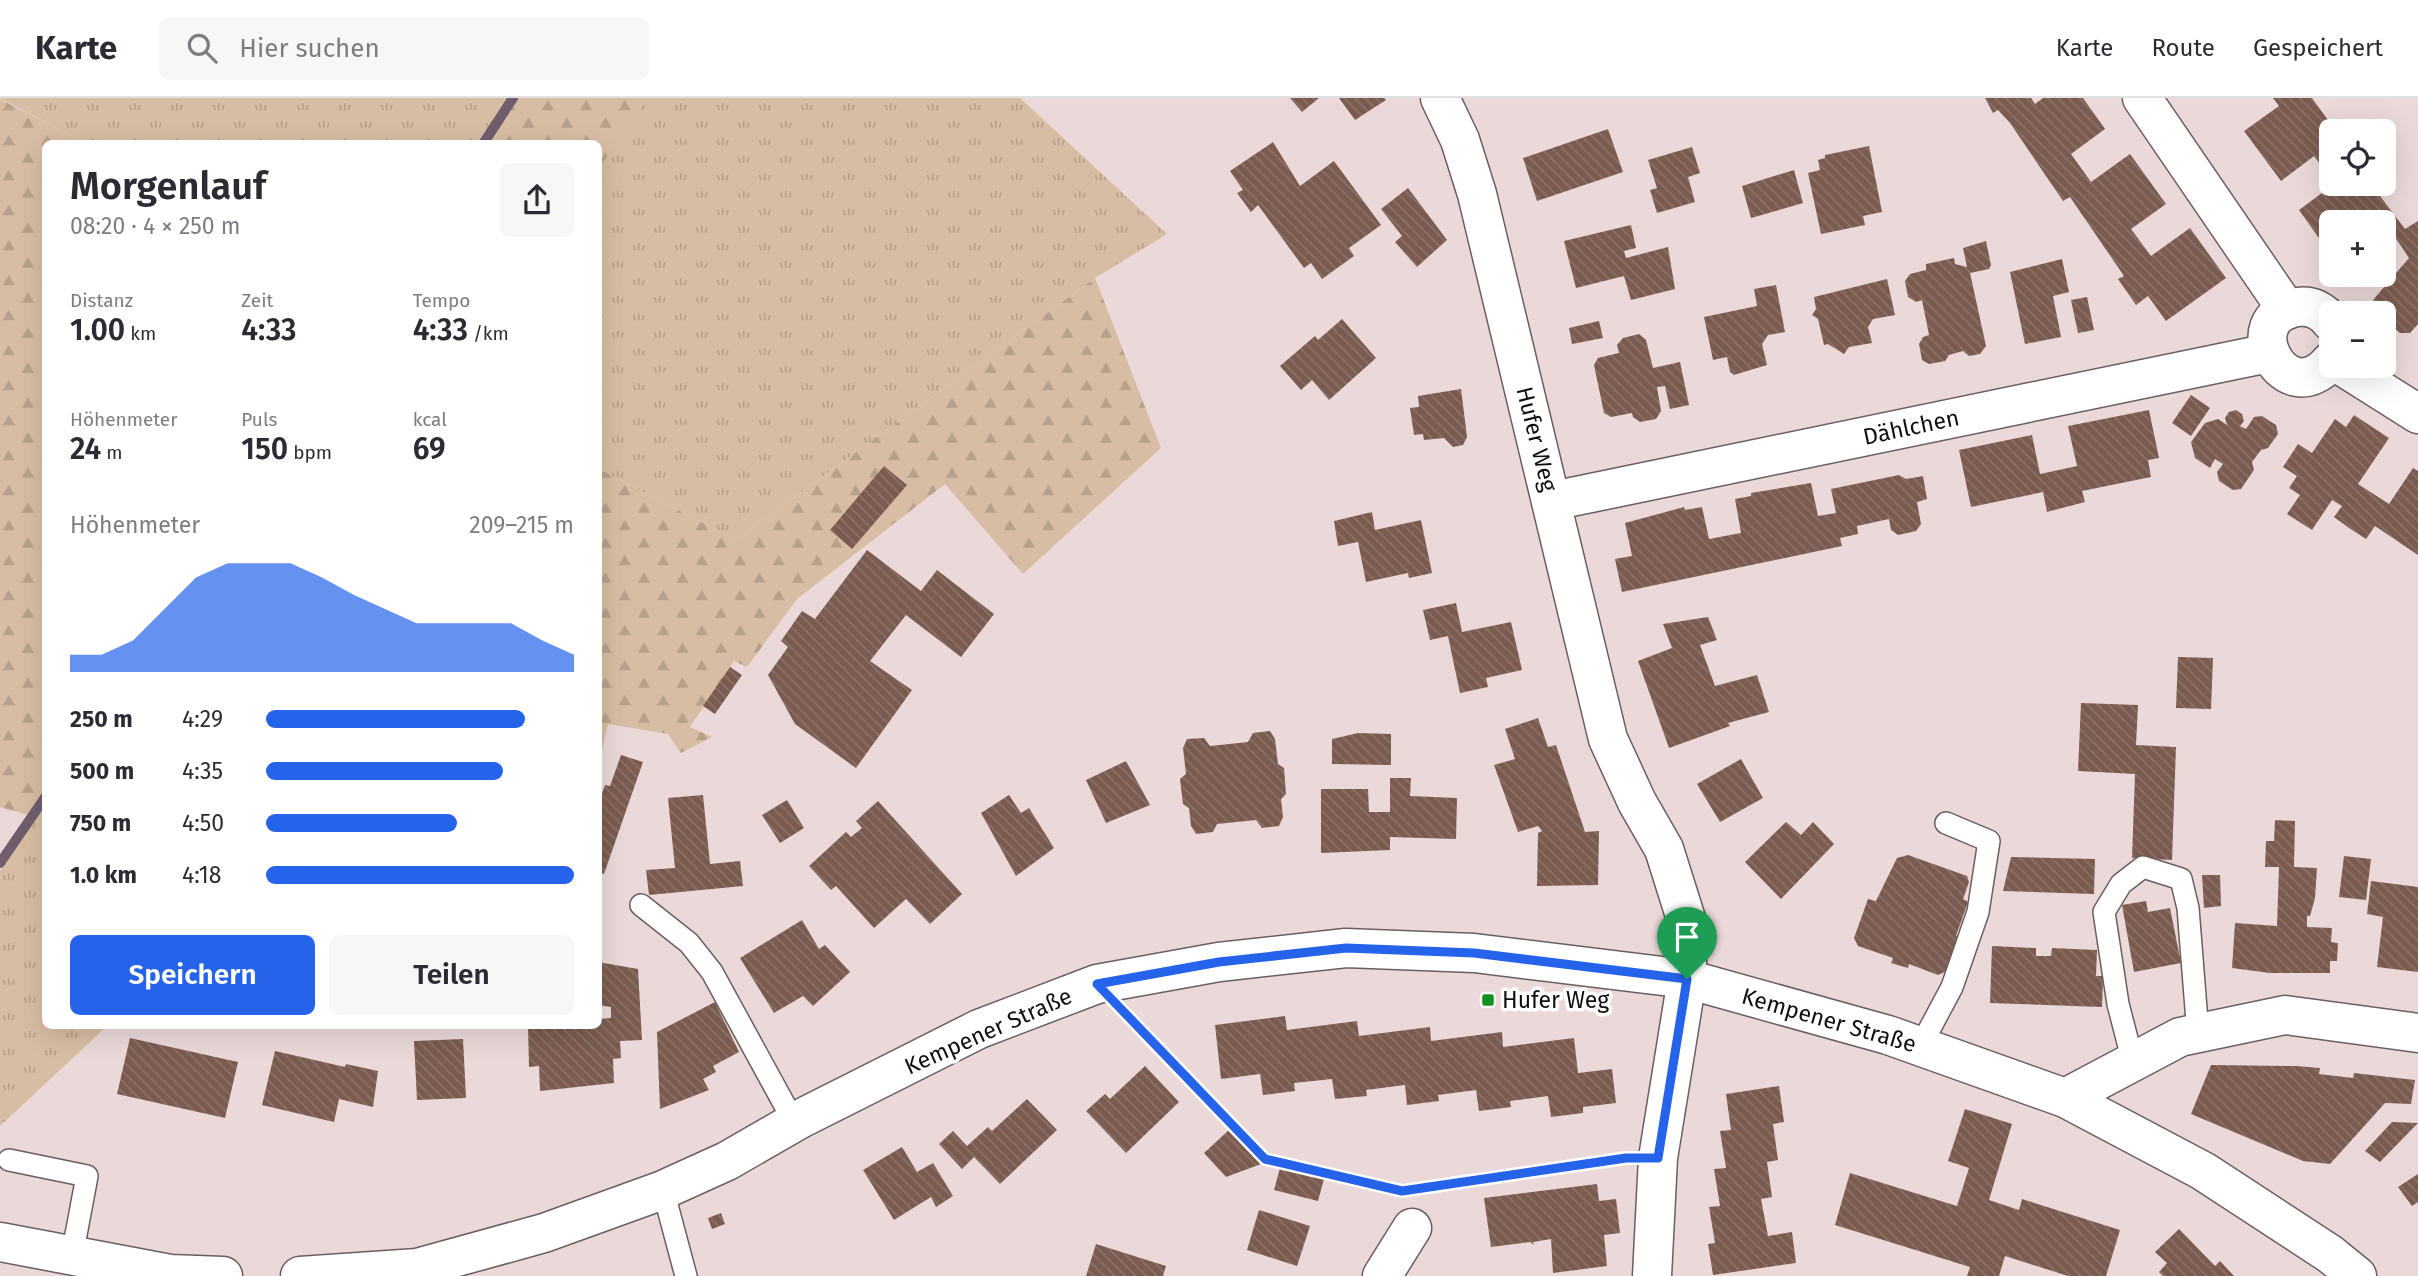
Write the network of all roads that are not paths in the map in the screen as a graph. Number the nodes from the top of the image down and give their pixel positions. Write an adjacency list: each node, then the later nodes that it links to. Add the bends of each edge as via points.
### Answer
1 (1440, 98): 9 (street, Hufer Weg, via 1460,140 1477,194)
2 (2142, 98): 3 (street)
3 (2287, 310): 4 (street, via 2304,306); 5 (street, via 2273,320 2268,331)
4 (2319, 312)
5 (2269, 353): 6 (street, via 2274,363 2293,376); 9 (street, Dählchen)
6 (2319, 370)
7 (2361, 378): 8 (street)
8 (2418, 414)
9 (1552, 501): 12 (street, Hufer Weg, via 1608,739 1664,849 1688,922)
10 (1947, 823): 15 (lane, via 1989,841 1978,912 1952,987)
11 (641, 905): 18 (lane, via 689,943 712,972)
12 (1687, 979): 15 (street, Kempener Straße); 18 (street, Kempener Straße, via 1474,953 1346,948 1219,962 1097,984 979,1029); 28 (street, Hufer Weg, via 1658,1158)
13 (2418, 1032): 14 (street, via 2285,1015)
14 (2197, 1034): 16 (street, via 2180,1037); 16 (lane, via 2188,908 2181,879 2143,867 2121,884 2104,912 2118,1004)
15 (1920, 1047): 17 (street, Kempener Straße)
16 (2133, 1062): 17 (street)
17 (2065, 1098): 29 (street, Kempener Straße, via 2203,1171)
18 (794, 1122): 20 (street, Kempener Straße, via 727,1161)
19 (9, 1160): 23 (lane, via 86,1176)
20 (663, 1190): 24 (street, Kempener Straße, via 544,1233 417,1268); 26 (lane)
21 (1412, 1228): 27 (street)
22 (0, 1242): 23 (street)
23 (72, 1256): 25 (street, via 170,1273)
24 (320, 1275)
25 (223, 1276)
26 (686, 1276)
27 (1382, 1276)
28 (1652, 1276)
29 (2357, 1276)

